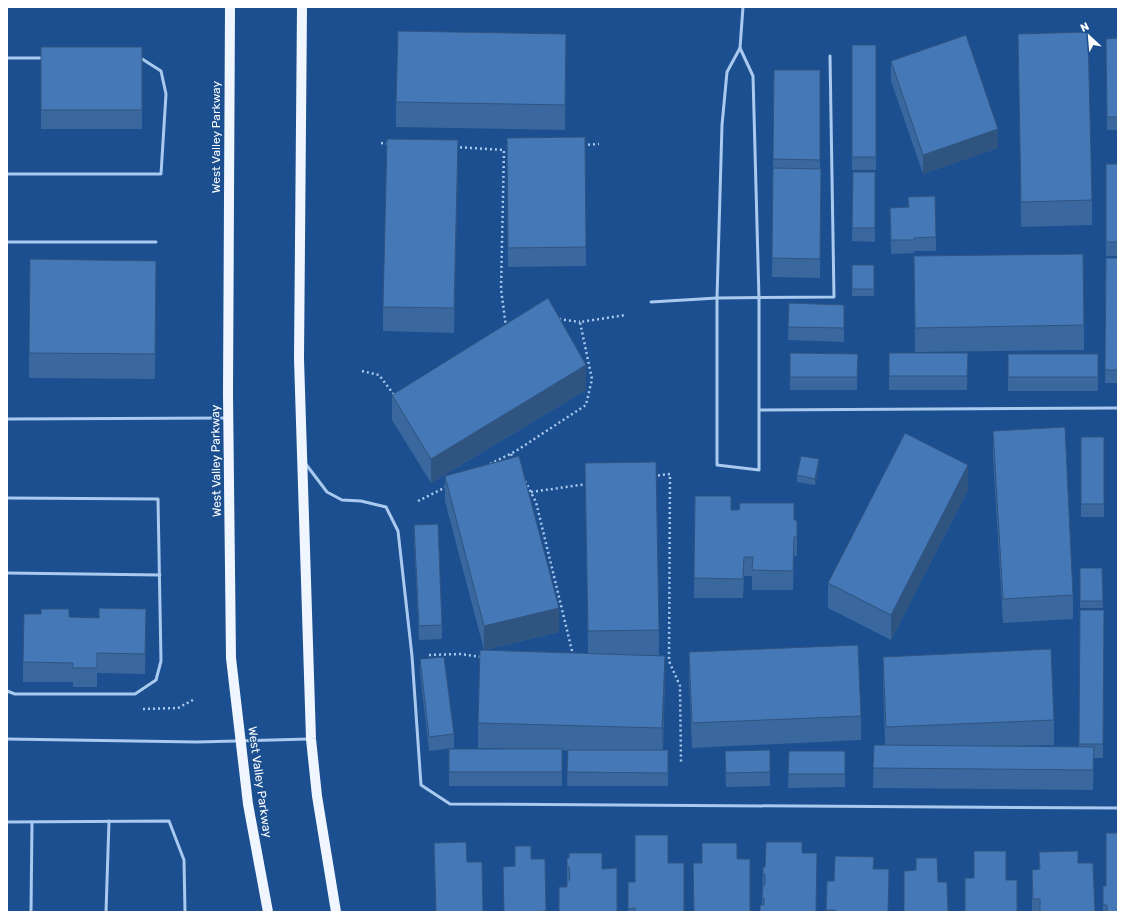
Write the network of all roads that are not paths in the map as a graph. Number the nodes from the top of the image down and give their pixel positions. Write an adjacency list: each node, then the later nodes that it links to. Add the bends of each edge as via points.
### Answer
1 (230, 7): 17 (main road, West Valley Parkway)
2 (302, 7): 19 (main road, via 299,359)
3 (743, 7): 4 (lane)
4 (740, 48): 12 (lane, via 727,72 722,125); 13 (lane, via 753,76)
5 (830, 56): 13 (lane, via 834,297)
6 (133, 57): 9 (lane, via 141,57 161,71 166,94 162,174)
7 (7, 58): 8 (lane)
8 (46, 58)
9 (7, 174)
10 (7, 242): 11 (lane)
11 (156, 242)
12 (717, 298): 13 (lane); 14 (lane); 16 (lane, via 717,465 759,470)
13 (759, 299): 16 (lane)
14 (651, 302)
15 (1118, 408): 16 (lane)
16 (760, 410)
17 (228, 418): 18 (lane); 26 (main road, West Valley Parkway, via 231,658)
18 (7, 419)
19 (303, 461): 25 (main road); 27 (lane, via 327,492 342,500 386,507 398,531 412,656 421,785 450,804)
20 (7, 498): 22 (lane, via 158,499)
21 (7, 573): 22 (lane)
22 (160, 575): 23 (lane, via 161,661 156,680 135,694 15,694)
23 (7, 691)
24 (7, 739): 26 (lane)
25 (311, 739): 26 (lane); 35 (main road, via 317,796)
26 (240, 741): 34 (main road, West Valley Parkway, via 248,804)
27 (1118, 808)
28 (7, 822): 29 (lane)
29 (32, 822): 30 (lane); 31 (lane)
30 (109, 822): 32 (lane); 33 (lane, via 168,821 184,860)
31 (31, 912)
32 (106, 912)
33 (185, 912)
34 (268, 912)
35 (336, 912)

